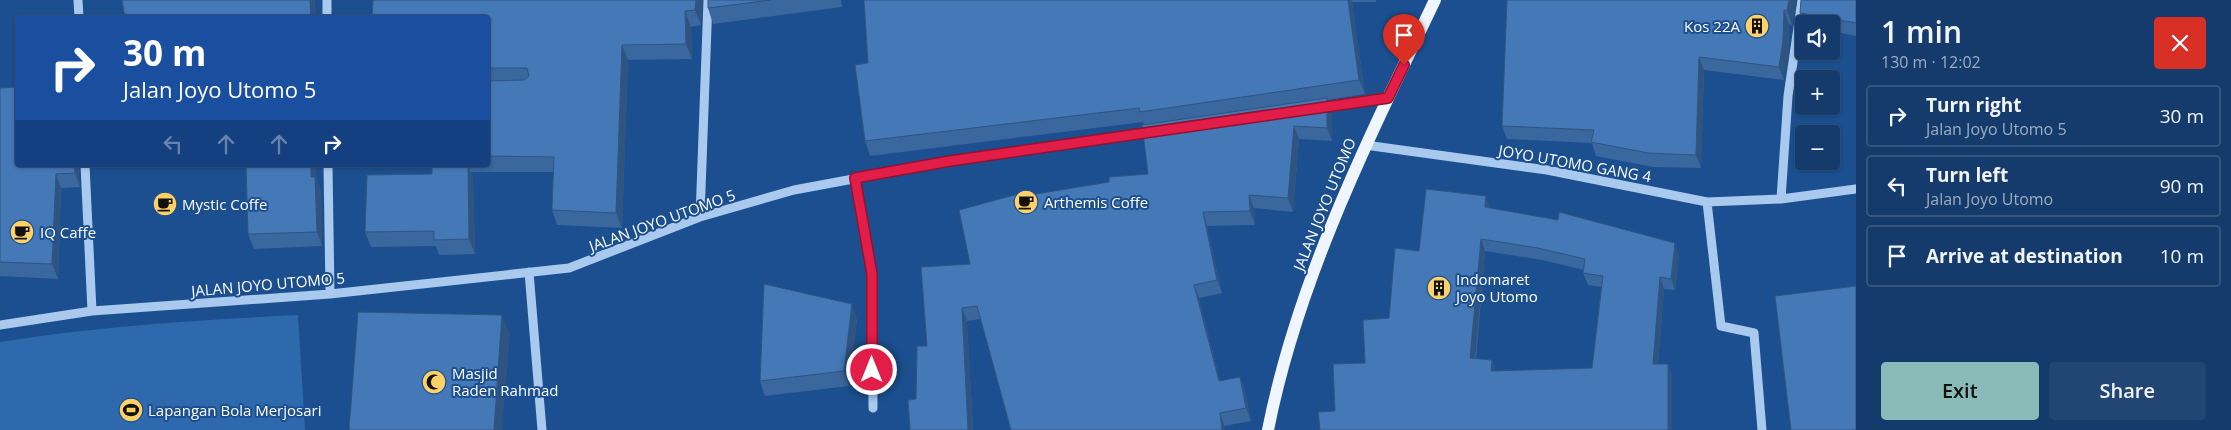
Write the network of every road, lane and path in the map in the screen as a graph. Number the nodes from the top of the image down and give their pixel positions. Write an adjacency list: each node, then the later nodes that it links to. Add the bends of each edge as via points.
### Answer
1 (78, 0): 6 (street)
2 (327, 0): 7 (street)
3 (708, 0): 18 (street)
4 (1435, 0): 8 (main road, JALAN JOYO UTOMO)
5 (1802, 0): 16 (street, via 1788,96)
6 (79, 15)
7 (327, 15)
8 (1388, 98): 9 (street); 11 (main road, JALAN JOYO UTOMO)
9 (1310, 108)
10 (1164, 129): 14 (street, JALAN JOYO UTOMO 5)
11 (1365, 145): 17 (street, JOYO UTOMO GANG 4, via 1547,170); 25 (main road, JALAN JOYO UTOMO, via 1302,305)
12 (86, 167): 21 (street)
13 (328, 167): 20 (street)
14 (855, 178): 18 (street, JALAN JOYO UTOMO 5, via 794,190); 23 (street, via 872,274)
15 (1856, 189): 16 (street, JOYO UTOMO GANG 4)
16 (1781, 199): 17 (street, JOYO UTOMO GANG 4)
17 (1707, 202): 26 (street, via 1722,326 1754,333)
18 (700, 217): 19 (street, JALAN JOYO UTOMO 5, via 569,268)
19 (529, 272): 20 (street, JALAN JOYO UTOMO 5); 24 (street)
20 (330, 294): 21 (street, JALAN JOYO UTOMO 5)
21 (92, 311): 22 (street, JALAN JOYO UTOMO 5)
22 (0, 325)
23 (873, 408)
24 (542, 430)
25 (1268, 430)
26 (1762, 430)

